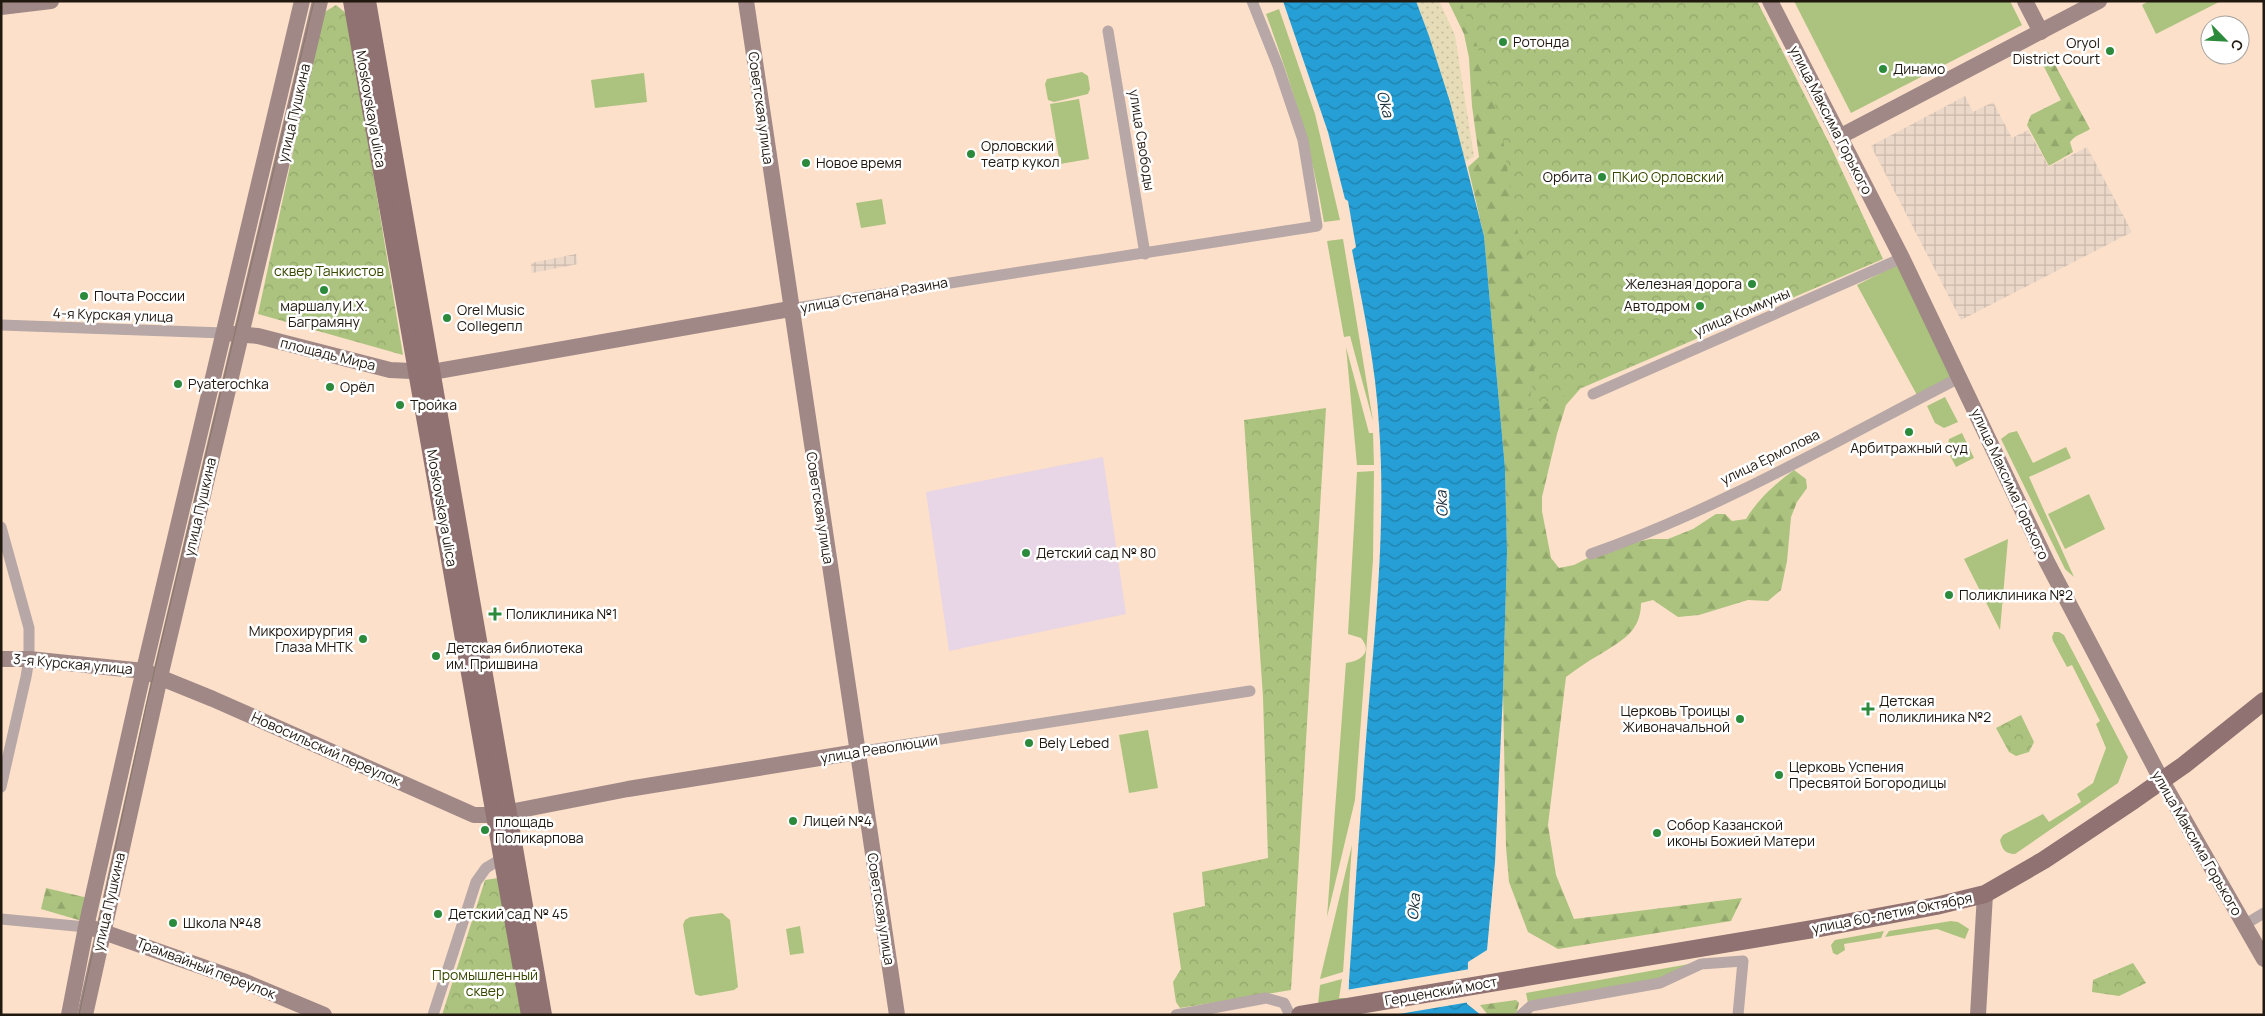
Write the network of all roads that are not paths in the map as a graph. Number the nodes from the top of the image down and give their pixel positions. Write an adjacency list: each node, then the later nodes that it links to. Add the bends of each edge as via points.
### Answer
1 (51, 1): 11 (main road)
2 (302, 1): 19 (main road, улица Пушкина)
3 (320, 1): 20 (main road, улица Пушкина)
4 (352, 1): 21 (main road, Moskovskaya ulica)
5 (367, 1): 21 (main road, Moskovskaya ulica)
6 (746, 1): 17 (main road, Советская улица)
7 (1252, 1): 15 (street, улица Степана Разина, via 1303,140 1317,226)
8 (1770, 1): 14 (main road, улица Максима Горького)
9 (2025, 1): 13 (main road)
10 (2100, 1): 13 (main road)
11 (1, 7)
12 (1108, 31): 15 (street, улица Свободы)
13 (2041, 32): 14 (main road)
14 (1841, 136): 16 (main road, улица Максима Горького)
15 (1145, 254): 17 (street, улица Степана Разина, via 978,277)
16 (1902, 258): 22 (main road, улица Максима Горького); 23 (street, улица Коммуны)
17 (790, 309): 21 (main road, улица Степана Разина); 31 (main road, Советская улица)
18 (1, 325): 19 (street, 4-я Курская улица)
19 (224, 333): 20 (main road, площадь Мира); 28 (main road, улица Пушкина)
20 (242, 334): 21 (main road, площадь Мира, via 390,370); 28 (main road, улица Пушкина)
21 (425, 372): 34 (main road, Moskovskaya ulica)
22 (1959, 378): 25 (street, улица Ермолова, via 1642,536); 32 (main road, улица Максима Горького, via 2047,562)
23 (1593, 394)
24 (1, 527): 27 (street, via 29,628)
25 (1591, 554)
26 (1, 658): 27 (main road, 3-я Курская улица)
27 (29, 658): 28 (main road, 3-я Курская улица); 33 (street)
28 (152, 674): 34 (main road, Новосильский переулок, via 457,808 474,814); 40 (main road, улица Пушкина)
29 (1250, 691): 31 (street, улица Революции)
30 (2264, 701): 32 (main road, улица 60-летия Октября)
31 (857, 752): 34 (main road, улица Революции); 49 (main road, Советская улица)
32 (2162, 781): 36 (main road, улица 60-летия Октября, via 2044,860); 39 (main road, улица Максима Горького)
33 (1, 787)
34 (502, 813): 35 (main road, Moskovskaya ulica); 48 (main road, Moskovskaya ulica)
35 (501, 859): 46 (street, via 480,874); 47 (main road, Moskovskaya ulica)
36 (1985, 894): 42 (main road, улица 60-летия Октября, via 1819,928); 55 (main road)
37 (2264, 913): 39 (street)
38 (1, 919): 40 (street)
39 (2244, 925): 41 (main road, улица Максима Горького)
40 (94, 929): 43 (main road, улица Пушкина); 44 (main road, улица Пушкина); 45 (main road, Трамвайный переулок, via 243,981)
41 (2264, 959)
42 (1522, 977): 52 (main road, Герценский мост)
43 (69, 1015)
44 (85, 1015)
45 (324, 1015)
46 (433, 1015)
47 (530, 1015)
48 (543, 1015)
49 (897, 1015)
50 (1176, 1015): 51 (street, via 1266,998 1284,1003)
51 (1290, 1015)
52 (1300, 1015)
53 (1521, 1015): 54 (street, via 1531,1006 1660,984 1701,964 1743,961)
54 (1738, 1015)
55 (1978, 1015)

